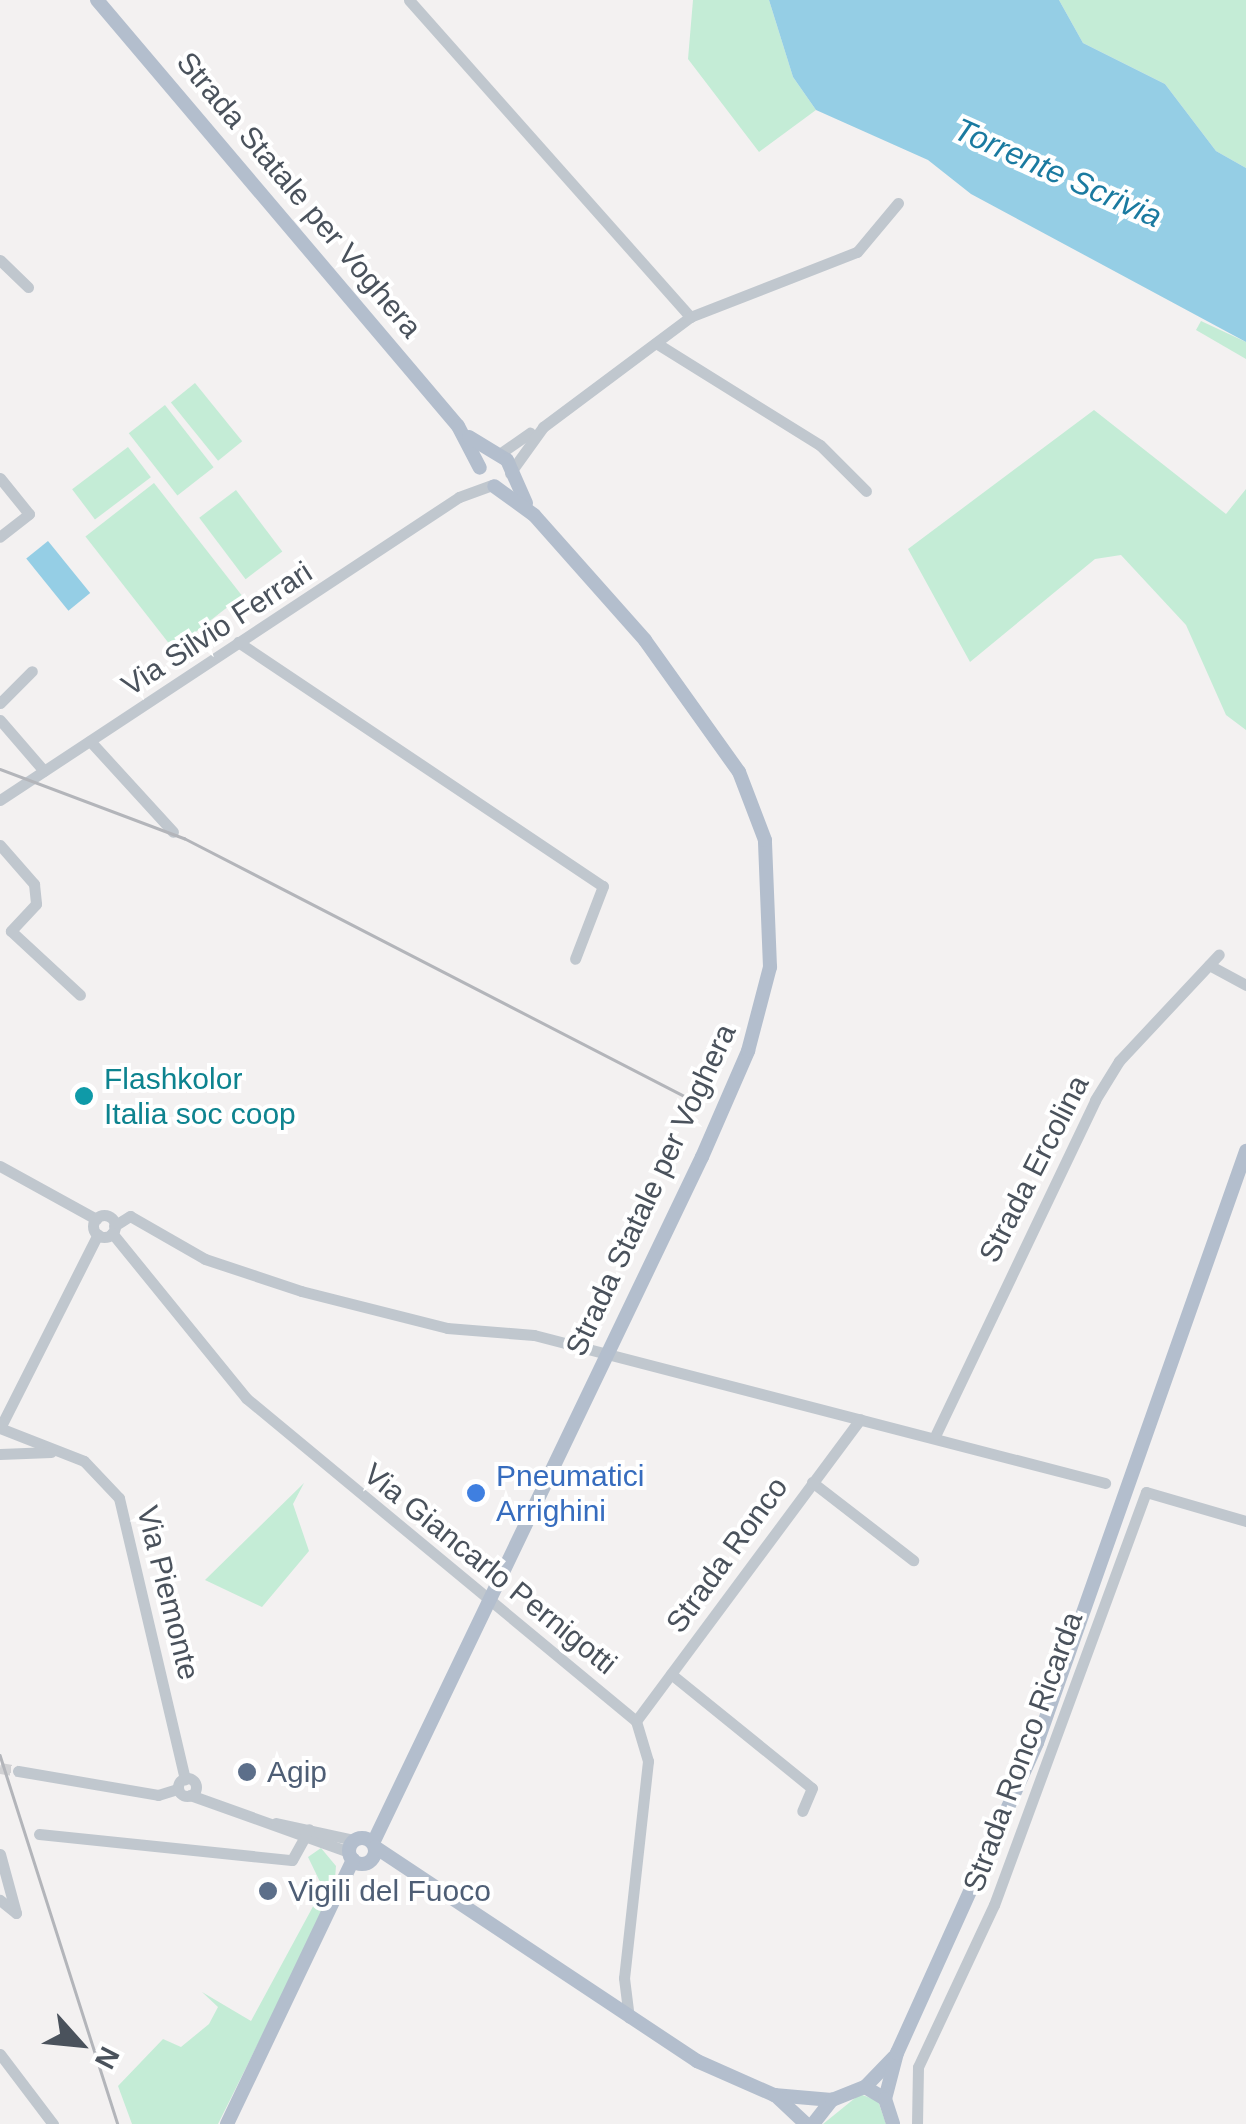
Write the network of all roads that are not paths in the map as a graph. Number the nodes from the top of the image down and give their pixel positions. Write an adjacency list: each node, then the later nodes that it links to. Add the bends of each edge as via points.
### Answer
1 (97, 0): 8 (main road, Strada Statale per Voghera)
2 (408, 0): 6 (street)
3 (898, 203): 6 (street, via 857,252)
4 (0, 260): 5 (street)
5 (28, 287)
6 (690, 318): 7 (street)
7 (656, 343): 9 (street); 15 (street, via 820,445)
8 (458, 426): 10 (main road, Strada Statale per Voghera); 11 (main road, Strada Statale per Voghera)
9 (543, 427): 10 (street); 12 (street)
10 (495, 455): 11 (main road); 12 (main road, Strada Statale per Voghera)
11 (480, 469): 14 (main road, Strada Statale per Voghera); 16 (street, Via Silvio Ferrari)
12 (510, 474): 14 (main road); 17 (main road, Strada Statale per Voghera)
13 (0, 478): 18 (street, via 29,514)
14 (493, 485): 16 (street, Via Silvio Ferrari); 17 (main road, Strada Statale per Voghera)
15 (866, 491)
16 (458, 497): 19 (street, Via Silvio Ferrari)
17 (534, 515): 38 (main road, Strada Statale per Voghera, via 645,640 726,750 759,816 770,882 770,967 748,1051)
18 (0, 538)
19 (238, 642): 23 (street, Via Silvio Ferrari); 29 (street, via 603,886)
20 (32, 671): 21 (street)
21 (2, 696)
22 (0, 720): 24 (street)
23 (90, 741): 24 (street, Via Silvio Ferrari); 26 (street)
24 (44, 771): 25 (street, Via Silvio Ferrari)
25 (0, 800)
26 (173, 832)
27 (0, 844): 32 (street, via 34,884 36,904 11,931)
28 (1220, 954): 30 (street, Strada Ercolina)
29 (575, 959)
30 (1209, 964): 31 (street); 41 (street, Strada Ercolina, via 1095,1100)
31 (1246, 985)
32 (80, 996)
33 (1246, 1151): 60 (main road, via 1023,1779)
34 (0, 1166): 35 (street)
35 (96, 1219): 36 (street); 37 (street)
36 (113, 1229): 37 (street); 38 (street, via 130,1216 205,1260 302,1291); 48 (street, Via Giancarlo Pernigotti, via 246,1398)
37 (98, 1234): 40 (street)
38 (605, 1356): 39 (street); 48 (main road, Strada Statale per Voghera)
39 (860, 1419): 41 (street); 44 (street, Strada Ronco)
40 (0, 1428): 42 (street, Via Piemonte)
41 (936, 1434): 45 (street)
42 (58, 1452): 43 (street); 52 (street, Via Piemonte, via 84,1461 119,1498)
43 (0, 1454)
44 (812, 1482): 47 (street); 49 (street, Strada Ronco)
45 (1106, 1483)
46 (1246, 1520): 70 (street, Strada Ronco Ricarda, via 1146,1492 994,1905 918,2067)
47 (913, 1560)
48 (487, 1598): 50 (street, Via Giancarlo Pernigotti); 56 (main road, Strada Statale per Voghera)
49 (671, 1674): 50 (street, Strada Ronco); 53 (street, via 812,1788)
50 (636, 1722): 59 (street, via 648,1760 624,1978)
51 (18, 1771): 52 (street, via 158,1795)
52 (184, 1787): 54 (street)
53 (802, 1811)
54 (308, 1833): 55 (street, via 292,1860); 56 (street)
55 (39, 1834)
56 (362, 1851): 59 (main road, via 409,1868); 67 (main road, Strada Statale per Voghera)
57 (0, 1854): 58 (street, via 16,1913)
58 (0, 1900)
59 (629, 2018): 63 (main road)
60 (897, 2053): 62 (main road); 64 (main road)
61 (0, 2054): 66 (street)
62 (865, 2087): 64 (main road); 65 (main road)
63 (774, 2095): 65 (main road); 68 (main road)
64 (885, 2099): 69 (main road)
65 (832, 2100): 68 (main road)
66 (53, 2124)
67 (227, 2124)
68 (810, 2124)
69 (893, 2124)
70 (917, 2124)

